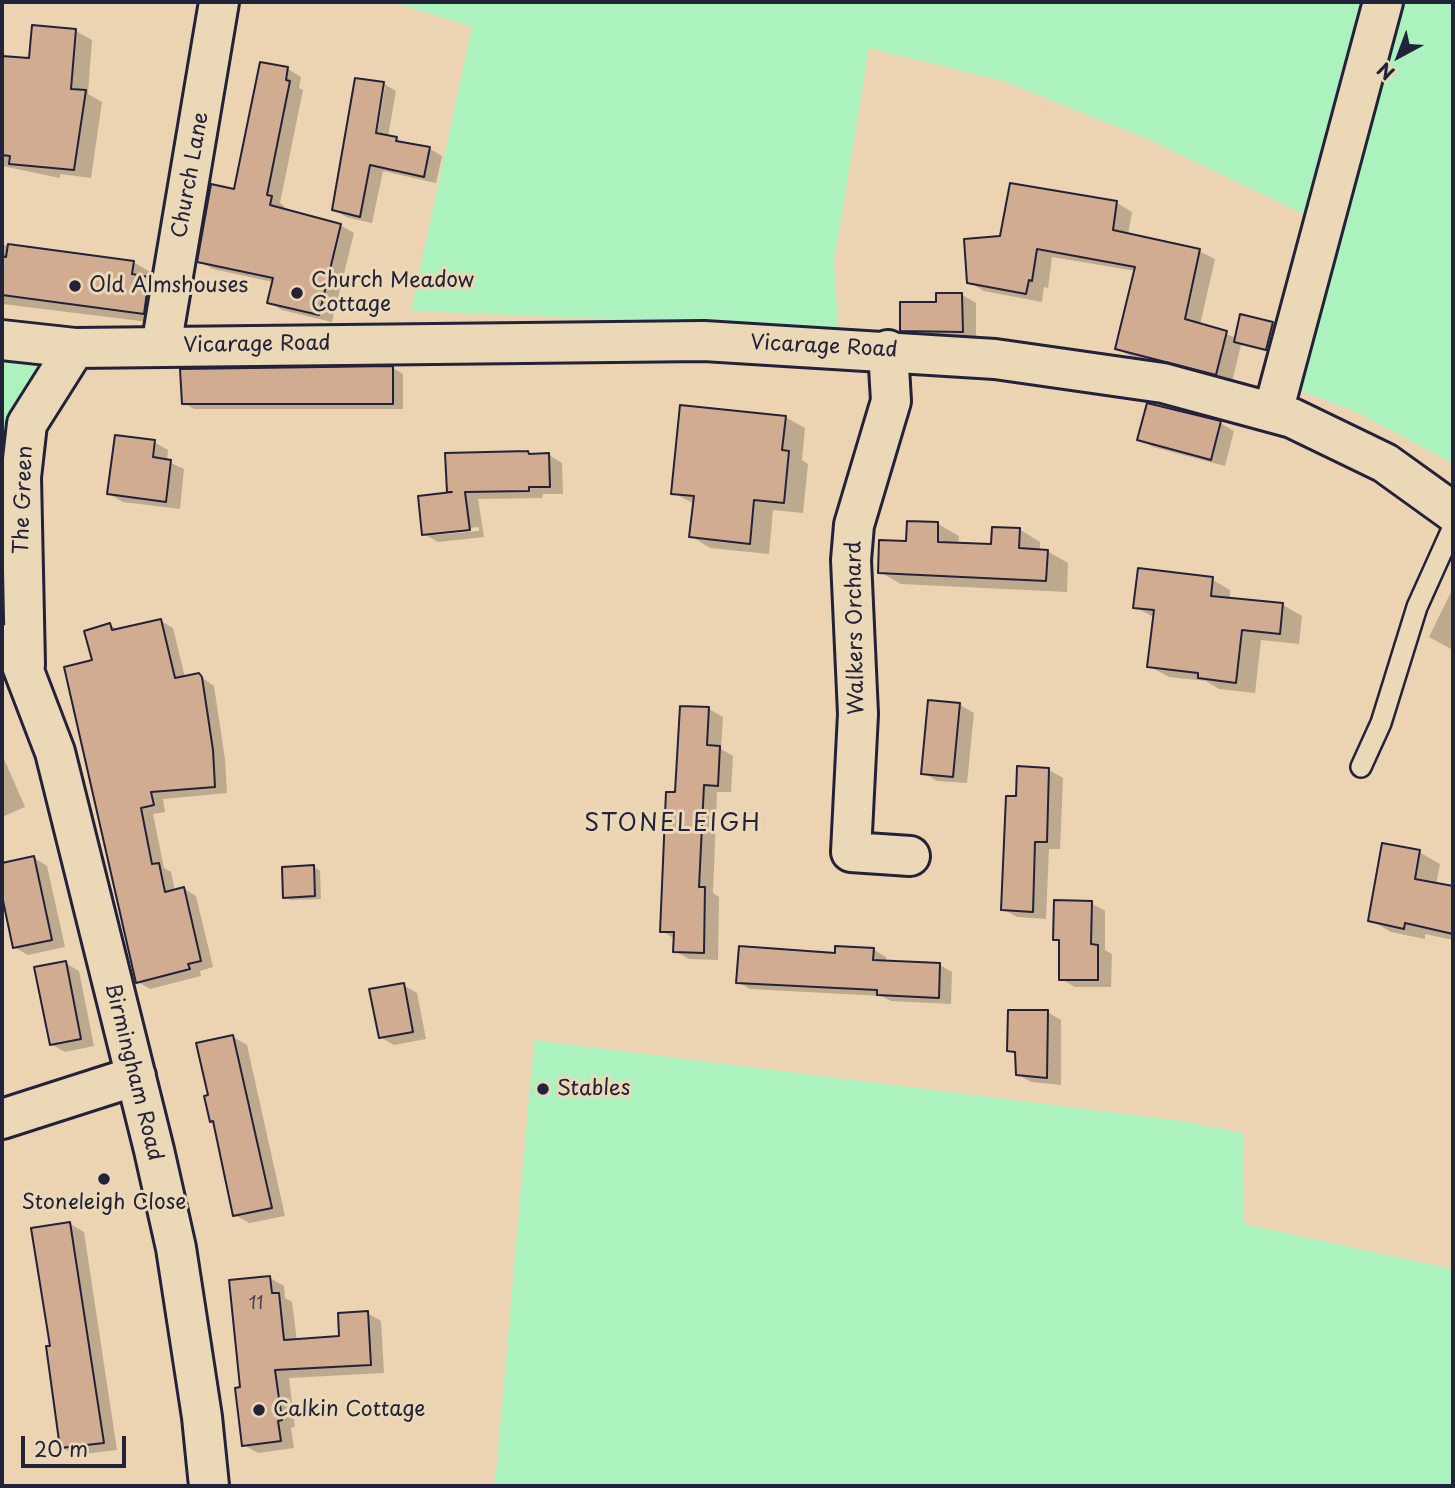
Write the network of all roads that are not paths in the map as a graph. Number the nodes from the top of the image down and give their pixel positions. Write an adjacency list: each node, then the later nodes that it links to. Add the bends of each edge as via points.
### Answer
1 (219, 2): 4 (street, Church Lane)
2 (1383, 2): 7 (street)
3 (2, 340): 5 (street)
4 (161, 347): 5 (street); 6 (street, Vicarage Road, via 704,341)
5 (75, 348): 11 (street, The Green, via 27,425 21,477)
6 (888, 351): 7 (street, Vicarage Road, via 995,359 1163,383); 13 (street, Walkers Orchard, via 891,401 854,525 851,560 858,714 851,852)
7 (1273, 412): 8 (street, Vicarage Road, via 1353,445)
8 (1453, 512)
9 (1453, 527): 12 (lane, via 1417,607 1381,723)
10 (2, 618): 11 (street)
11 (25, 665): 14 (street, Birmingham Road, via 55,752)
12 (1361, 766)
13 (910, 856)
14 (136, 1076): 15 (street); 16 (street, Birmingham Road, via 176,1248)
15 (2, 1119)
16 (209, 1486)

